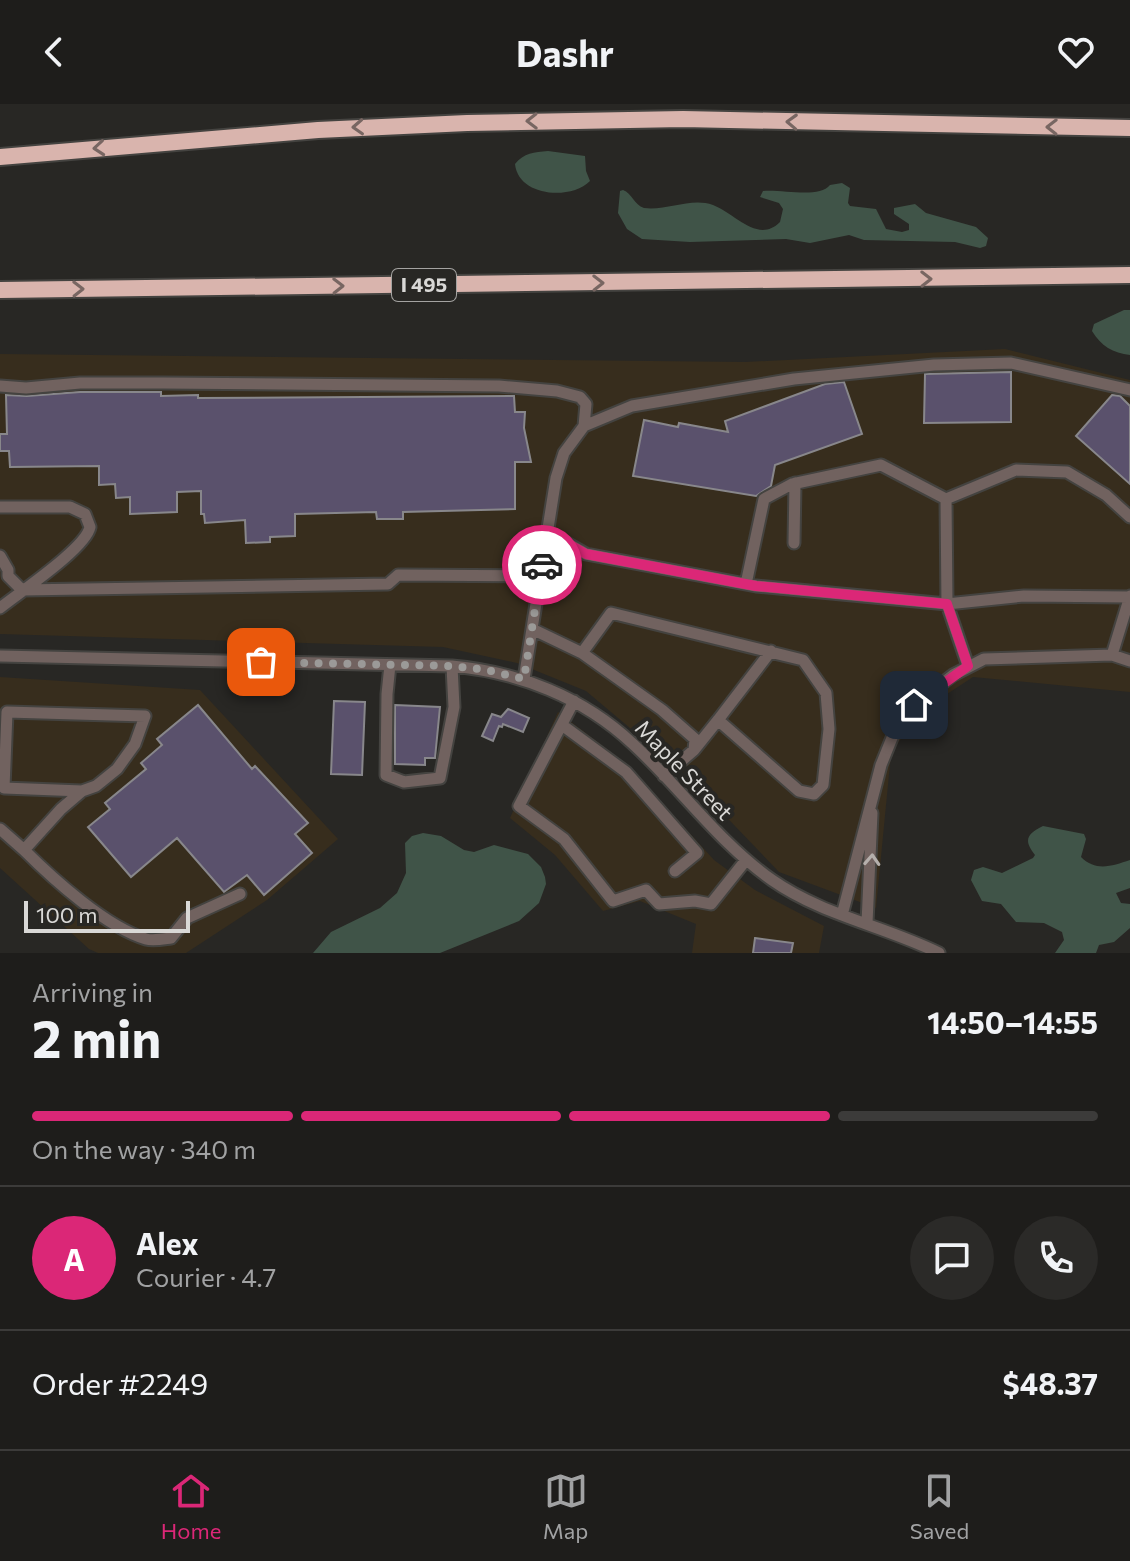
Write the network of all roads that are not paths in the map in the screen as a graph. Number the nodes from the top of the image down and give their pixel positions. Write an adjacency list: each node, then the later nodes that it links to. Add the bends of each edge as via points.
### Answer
1 (1130, 128): 2 (highway, one-way to 2, via 683,119 452,123)
2 (0, 157)
3 (1130, 275): 4 (highway, I 495, one-way to 3)
4 (0, 290)
5 (0, 386): 7 (street, via 499,386 580,397 586,404)
6 (1130, 390): 7 (street, via 1011,363 934,365 794,379 632,406)
7 (584, 426): 12 (street, via 564,453)
8 (795, 483): 9 (street, via 881,465); 13 (street); 17 (street, via 764,499)
9 (946, 499): 11 (street, via 1016,470 1067,472); 21 (street)
10 (0, 507): 19 (street, via 70,507 90,521 87,536)
11 (1130, 517)
12 (545, 543): 16 (street); 17 (street, via 565,542 586,554)
13 (794, 543)
14 (0, 556): 15 (street)
15 (8, 576): 18 (street); 19 (street)
16 (540, 576): 19 (street, via 398,575 388,584); 23 (street)
17 (746, 584): 21 (street)
18 (0, 587)
19 (22, 590): 22 (street)
20 (1130, 597): 21 (street, via 1024,596); 26 (street)
21 (947, 604): 31 (street)
22 (0, 608)
23 (532, 629): 25 (street); 32 (street)
24 (771, 651): 25 (street, via 611,613); 34 (street); 34 (street, via 803,660 826,693 829,729 823,785 814,794 799,791)
25 (582, 653): 36 (street, via 679,724 695,739)
26 (1112, 655): 28 (street); 31 (street, via 984,659)
27 (0, 656): 29 (street, Maple Street)
28 (1130, 661)
29 (390, 665): 30 (street, Maple Street); 30 (street, via 386,775 404,782 440,778 454,707)
30 (452, 666): 32 (street, Maple Street)
31 (968, 666): 39 (street, via 903,717)
32 (524, 679): 33 (street, Maple Street)
33 (574, 701): 35 (street); 37 (street, Maple Street, via 613,726)
34 (718, 720): 36 (street)
35 (562, 725): 42 (street, via 519,806 564,839 613,901 646,890 659,904 711,904); 43 (street, via 626,772 697,853)
36 (694, 750): 37 (street)
37 (664, 776): 42 (street, Maple Street)
38 (82, 791): 38 (street, via 4,788 7,712 145,716 135,744 117,769); 41 (street)
39 (872, 796): 45 (street); 46 (street, one-way to 39)
40 (0, 829): 41 (street)
41 (24, 850): 44 (street, via 54,880 148,940 171,938 187,918)
42 (746, 860): 45 (street, Maple Street, via 789,891)
43 (675, 871)
44 (240, 894)
45 (842, 915): 46 (street, Maple Street)
46 (867, 923): 47 (street, Maple Street)
47 (939, 953)

